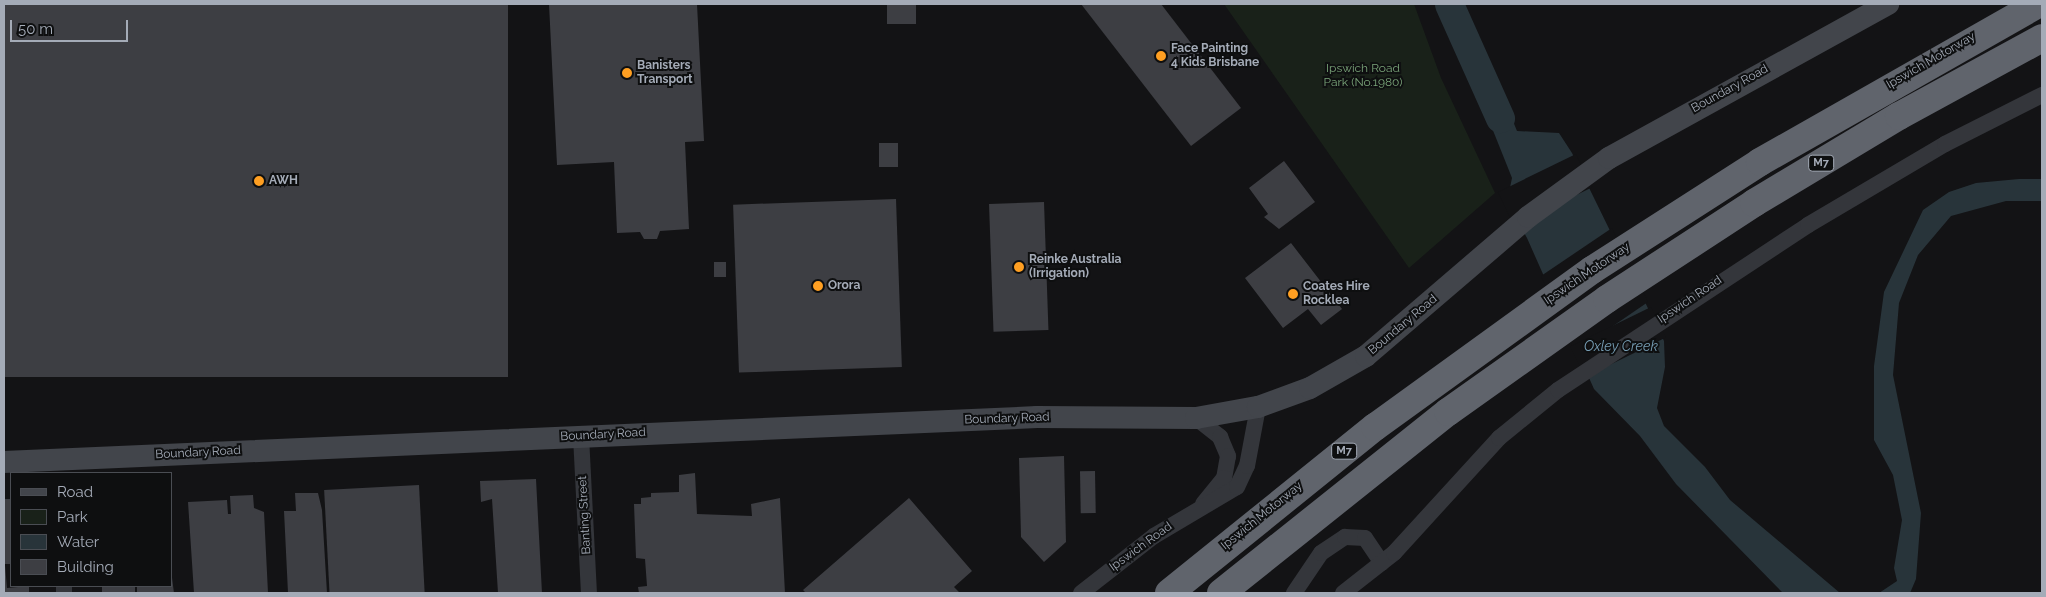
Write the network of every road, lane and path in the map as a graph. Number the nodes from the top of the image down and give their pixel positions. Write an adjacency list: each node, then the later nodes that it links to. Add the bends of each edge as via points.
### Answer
1 (1888, 4): 5 (main road, Boundary Road, via 1609,158 1494,246 1366,356 1310,388)
2 (2038, 4): 14 (highway, Ipswich Motorway / M7, via 1972,38 1647,233 1526,316 1375,427)
3 (2042, 38): 15 (highway, M7, via 1754,203 1660,264 1539,347 1350,487)
4 (2042, 95): 11 (street, Ipswich Road, via 1878,182 1676,309 1558,390 1499,438 1427,520)
5 (1258, 407): 6 (main road, Boundary Road); 10 (street, Ipswich Road, via 1242,479 1230,494)
6 (1196, 418): 7 (main road, Boundary Road, via 1037,417); 10 (street, Ipswich Road, via 1220,438 1228,456 1224,478)
7 (581, 436): 9 (main road, Boundary Road); 12 (street, Banting Street)
8 (4, 462): 9 (main road, Boundary Road)
9 (59, 466)
10 (1203, 504): 13 (street, Ipswich Road, via 1131,552)
11 (1382, 564): 16 (street, via 1365,538 1345,536 1321,554); 17 (street, Ipswich Road)
12 (589, 593)
13 (1081, 593)
14 (1169, 593)
15 (1221, 593)
16 (1294, 593)
17 (1343, 593)

